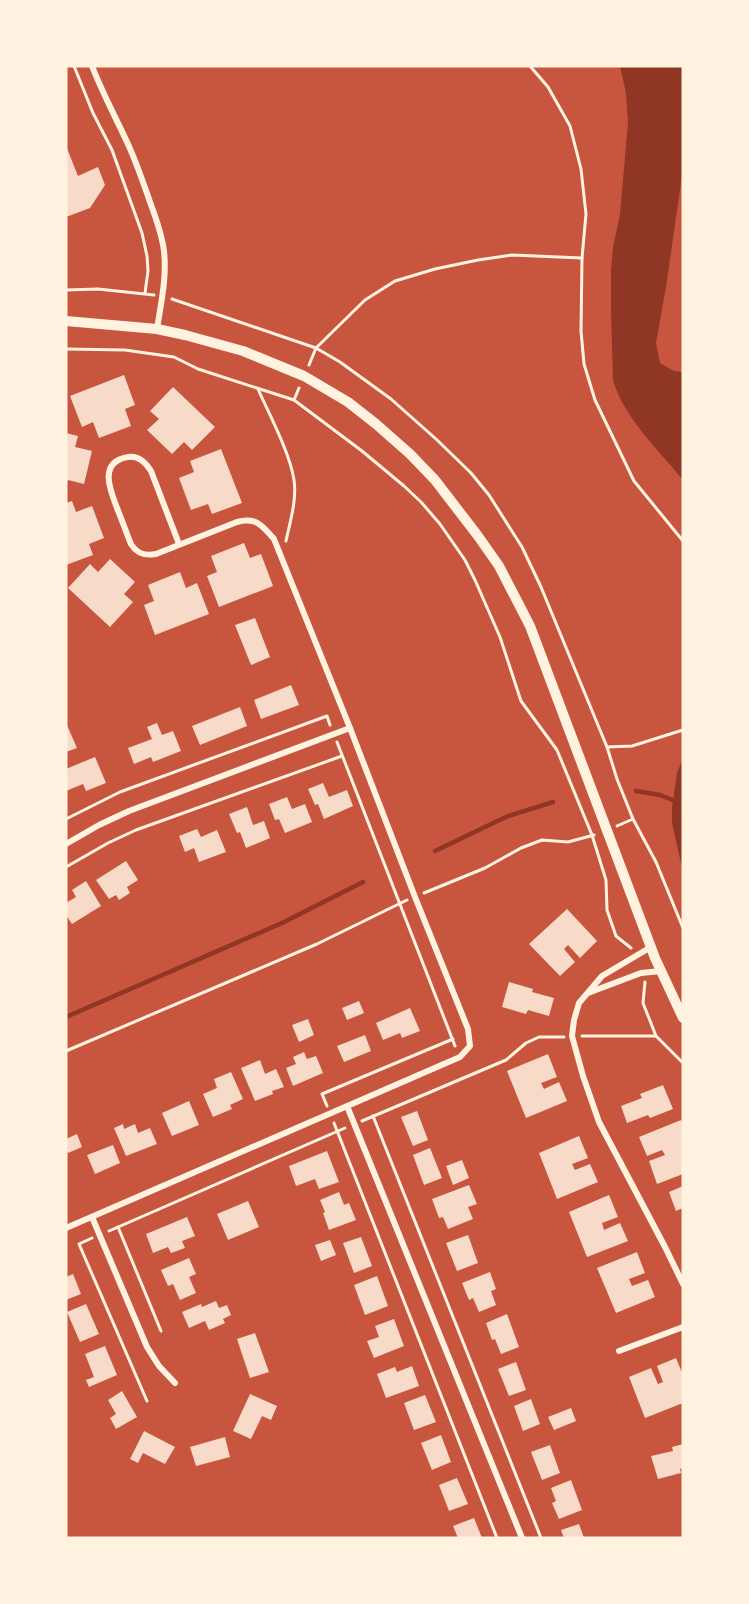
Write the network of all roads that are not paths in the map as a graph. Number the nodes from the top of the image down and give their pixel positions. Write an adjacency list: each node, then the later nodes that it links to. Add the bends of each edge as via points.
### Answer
1 (92, 66): 3 (street, via 156,218 164,251 165,282)
2 (66, 321): 3 (main road)
3 (157, 329): 7 (main road, via 243,351 319,384 398,442 447,495 499,566 530,626)
4 (179, 544): 4 (street, via 148,555 134,548 109,487 108,473 115,463 133,457 147,464); 5 (street, via 247,520 260,524 274,539)
5 (350, 728): 6 (street, via 129,812); 11 (street, via 468,1029 470,1046 460,1056)
6 (66, 844)
7 (651, 947): 8 (main road); 9 (street, via 602,976)
8 (661, 971): 9 (street, via 641,973); 10 (main road)
9 (588, 993): 14 (street, via 579,1003 572,1036 583,1076 599,1122)
10 (683, 1018)
11 (347, 1106): 12 (street); 18 (street)
12 (92, 1217): 13 (street); 17 (street, via 147,1347)
13 (66, 1228)
14 (683, 1284)
15 (683, 1327): 16 (street)
16 (619, 1351)
17 (175, 1383)
18 (522, 1538)

